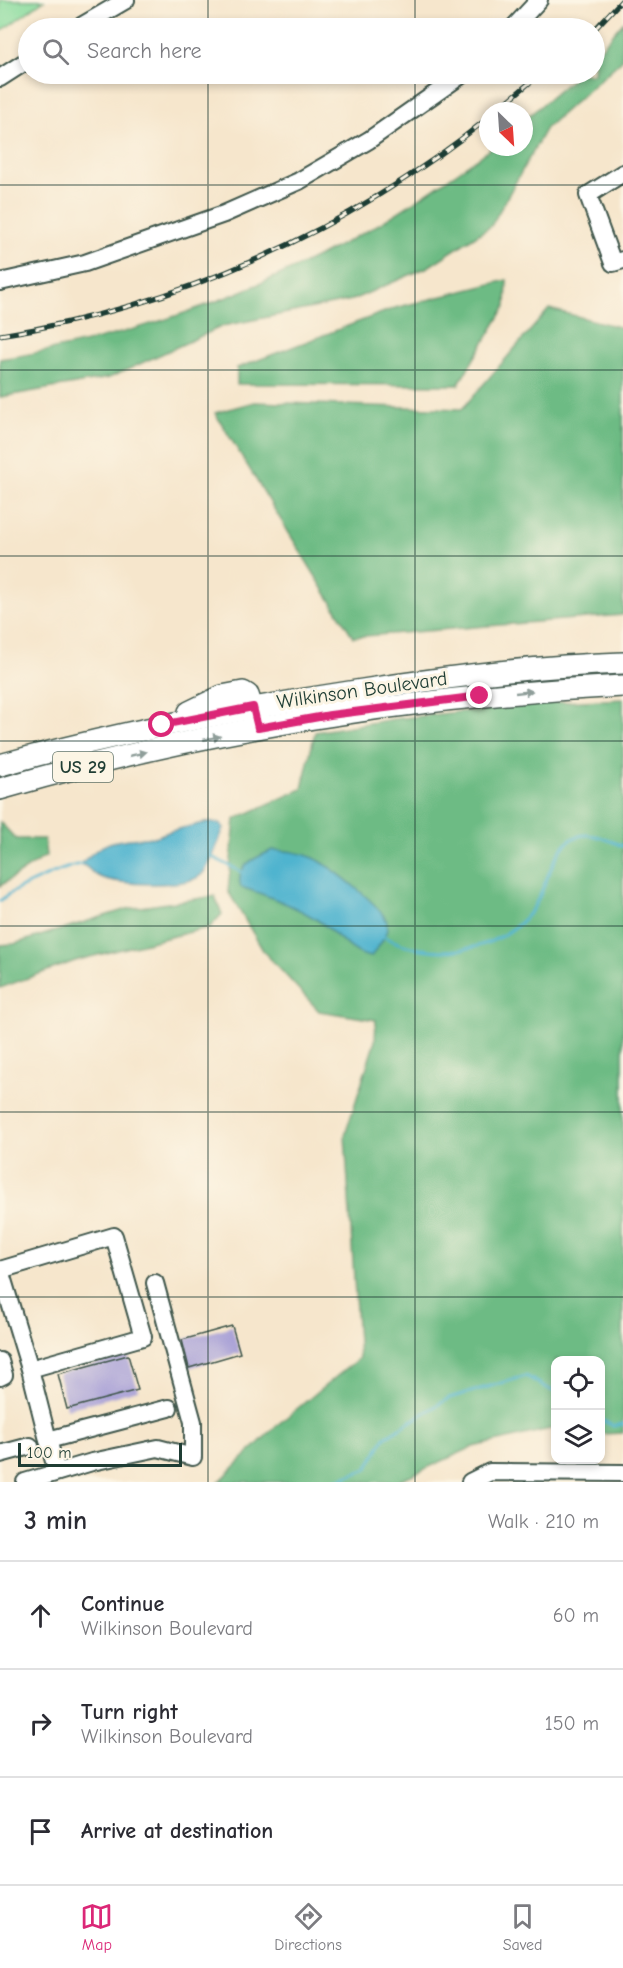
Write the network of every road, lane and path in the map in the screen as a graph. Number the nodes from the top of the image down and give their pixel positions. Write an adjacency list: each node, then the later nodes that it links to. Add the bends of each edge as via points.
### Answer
1 (126, 0): 3 (lane)
2 (539, 0): 4 (lane)
3 (95, 18)
4 (522, 18)
5 (18, 66): 6 (lane)
6 (0, 78)
7 (449, 84): 10 (lane, via 369,140 298,181 224,214 85,263)
8 (623, 173): 9 (lane, via 588,195 613,263)
9 (623, 260)
10 (0, 282)
11 (623, 663): 13 (main road, Wilkinson Boulevard, via 450,677)
12 (623, 686): 14 (main road, Wilkinson Boulevard / US 29, one-way to 12, via 404,705 549,689)
13 (253, 707): 14 (main road); 15 (main road, US 29, via 248,695 237,692 162,725)
14 (258, 728): 16 (main road, Wilkinson Boulevard / US 29, one-way to 14)
15 (0, 765)
16 (0, 789)
17 (155, 1283): 25 (lane, via 193,1422 193,1457 158,1448)
18 (0, 1361): 20 (lane, via 4,1376)
19 (30, 1369): 19 (lane, via 143,1337 114,1236 0,1270); 22 (lane)
20 (0, 1377)
21 (169, 1408): 22 (lane)
22 (48, 1440): 25 (lane)
23 (30, 1446): 24 (lane)
24 (0, 1454)
25 (57, 1472): 27 (lane)
26 (623, 1473): 28 (lane, via 490,1472)
27 (25, 1482)
28 (470, 1482)

